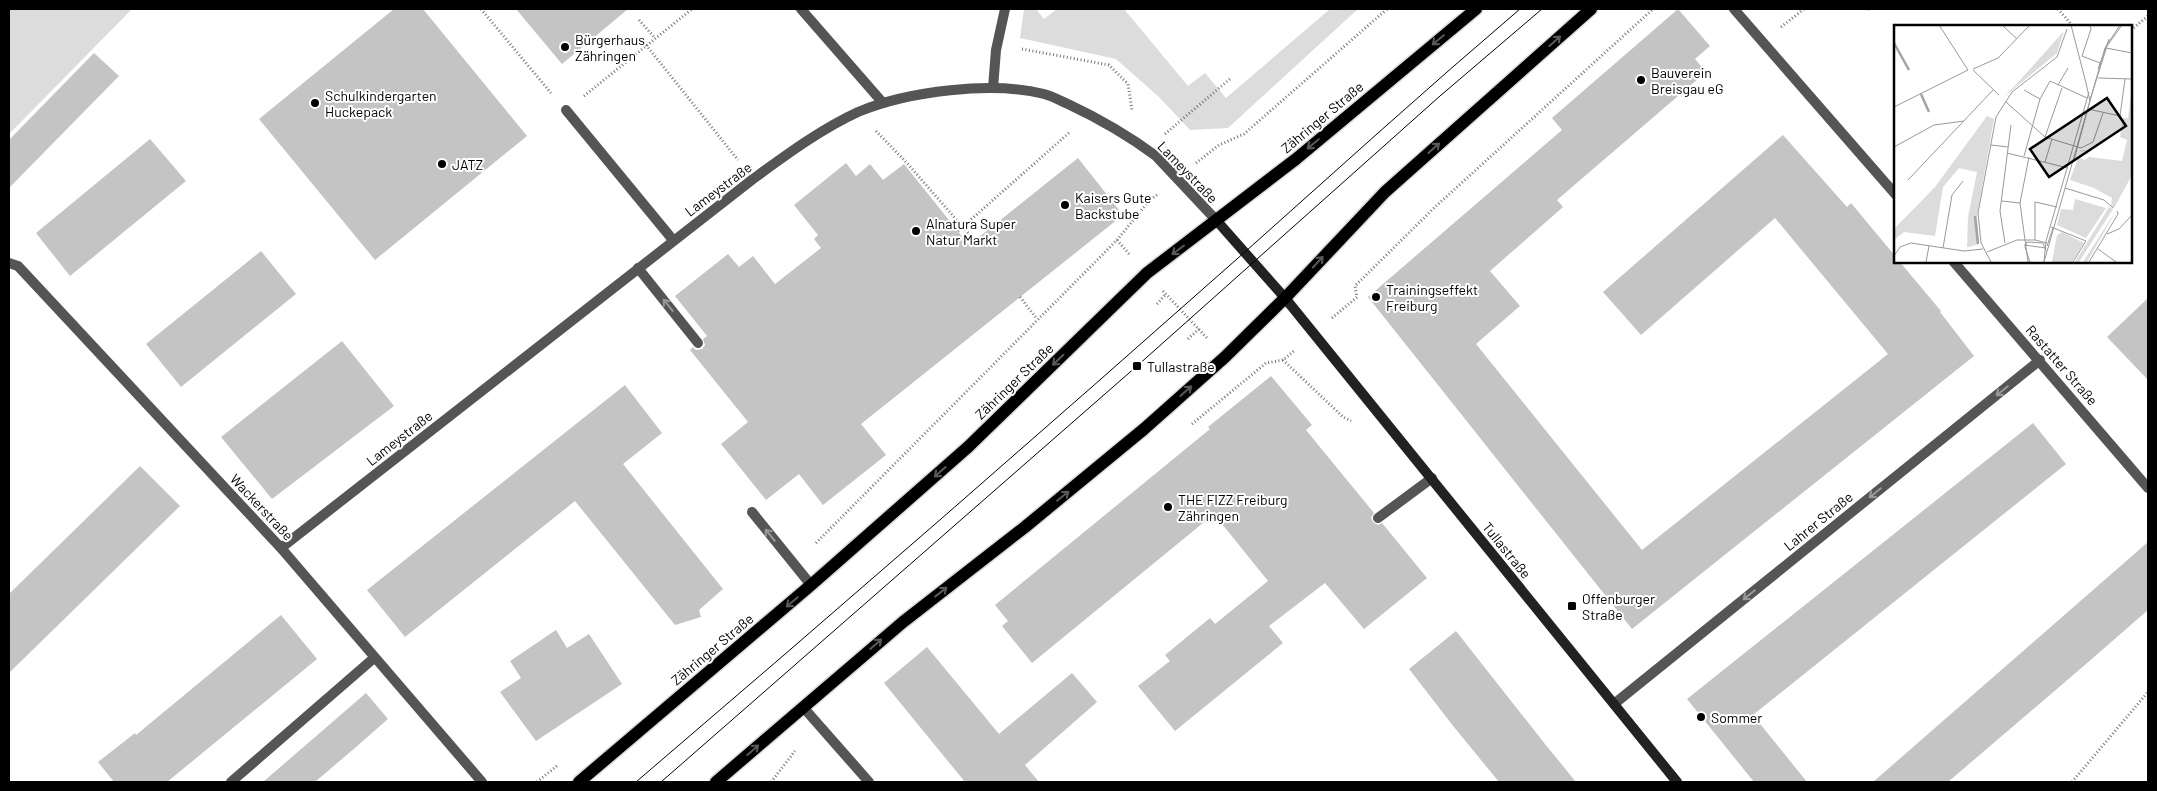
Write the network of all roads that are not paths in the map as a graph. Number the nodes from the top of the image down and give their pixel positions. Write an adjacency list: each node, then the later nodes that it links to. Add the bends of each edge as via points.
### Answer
1 (800, 9): 7 (street)
2 (1005, 9): 6 (street, via 996,50)
3 (1476, 9): 10 (main road, Zähringer Straße, one-way to 10)
4 (1591, 9): 15 (main road, one-way to 4, via 1385,192)
5 (1734, 9): 9 (street)
6 (993, 88): 7 (street, Lameystraße, via 933,92); 10 (street, Lameystraße, via 1045,94 1132,139 1156,156)
7 (883, 103): 11 (street, Lameystraße, via 858,113 803,144)
8 (566, 110): 11 (street)
9 (1894, 193)
10 (1217, 221): 15 (street, Tullastraße); 23 (main road, Zähringer Straße, one-way to 23, via 1147,273 968,448)
11 (673, 240): 14 (street, Lameystraße)
12 (1955, 262): 17 (street, Rastatter Straße)
13 (9, 263): 22 (street, Wackerstraße, via 18,266)
14 (638, 268): 16 (street, one-way to 14); 22 (street, Lameystraße)
15 (1285, 298): 18 (street, Tullastraße); 26 (main road, one-way to 15, via 902,622 1144,429)
16 (698, 343)
17 (2040, 360): 19 (street, Rastatter Straße); 25 (street, Lahrer Straße, one-way to 25)
18 (1432, 478): 21 (street); 25 (street, Tullastraße)
19 (2148, 488)
20 (752, 512): 23 (street, one-way to 20)
21 (1378, 518)
22 (281, 548): 24 (street, Wackerstraße)
23 (812, 585): 29 (main road, Zähringer Straße, one-way to 29)
24 (374, 658): 27 (street); 28 (street, Wackerstraße)
25 (1614, 704): 32 (street, Tullastraße)
26 (803, 707): 30 (main road, one-way to 26); 31 (street)
27 (231, 782)
28 (482, 782)
29 (579, 782)
30 (716, 782)
31 (869, 782)
32 (1677, 782)

